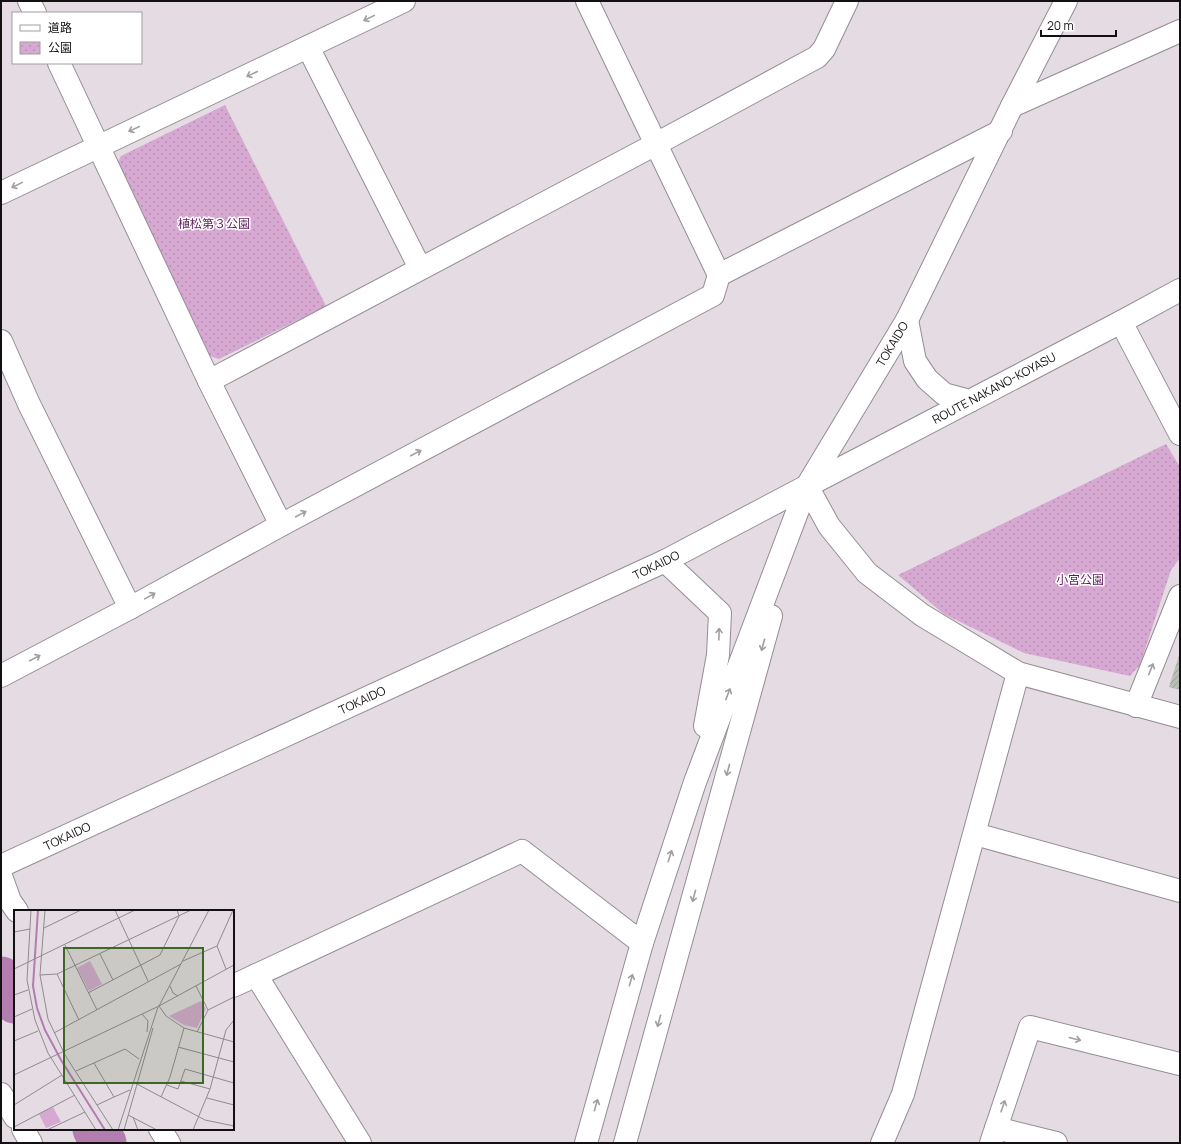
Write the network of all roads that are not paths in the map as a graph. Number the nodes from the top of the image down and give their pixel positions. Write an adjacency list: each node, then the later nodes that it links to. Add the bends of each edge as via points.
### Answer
1 (29, 1): 6 (main road)
2 (404, 1): 8 (main road, one-way to 8)
3 (587, 1): 12 (main road)
4 (847, 1): 12 (main road, via 824,49 817,57)
5 (1066, 1): 10 (main road, TOKAIDO)
6 (34, 12)
7 (1180, 31): 10 (main road)
8 (308, 47): 13 (main road, one-way to 13); 15 (main road)
9 (59, 64): 13 (main road)
10 (1012, 106): 11 (main road, TOKAIDO)
11 (1000, 131): 16 (main road); 18 (main road, TOKAIDO)
12 (656, 144): 15 (main road); 16 (main road)
13 (99, 146): 14 (main road, one-way to 14); 21 (main road)
14 (1, 193)
15 (420, 268): 21 (main road)
16 (719, 275): 25 (main road, one-way to 16, via 713,295)
17 (1180, 290): 19 (main road, ROUTE NAKANO-KOYASU)
18 (906, 320): 22 (main road, via 915,361 927,379 944,394); 24 (main road, TOKAIDO)
19 (1121, 322): 22 (main road, ROUTE NAKANO-KOYASU); 23 (main road)
20 (1, 341): 28 (main road, via 29,404)
21 (209, 381): 25 (main road)
22 (970, 401): 24 (main road, ROUTE NAKANO-KOYASU)
23 (1180, 434)
24 (807, 486): 26 (main road, TOKAIDO); 29 (main road, via 829,526 867,573 922,616); 33 (main road, one-way to 24); 52 (main road, one-way to 52)
25 (281, 525): 28 (main road, one-way to 25)
26 (666, 561): 33 (main road, one-way to 26, via 718,655 720,613); 35 (main road, TOKAIDO)
27 (1180, 596): 31 (main road, one-way to 27)
28 (130, 608): 30 (main road, one-way to 28)
29 (1018, 673): 31 (main road); 34 (main road)
30 (1, 676)
31 (1136, 706): 32 (main road)
32 (1180, 717)
33 (695, 782): 39 (main road, one-way to 33)
34 (974, 834): 37 (main road); 53 (main road, via 903,1094)
35 (1, 866)
36 (1, 876): 38 (main road, via 10,901)
37 (1180, 892)
38 (16, 910)
39 (642, 942): 40 (main road, via 522,851); 48 (main road, one-way to 39)
40 (256, 975): 41 (main road); 51 (main road)
41 (234, 986)
42 (1180, 1064): 47 (main road, one-way to 42, via 1030,1027)
43 (1, 1094): 44 (main road)
44 (14, 1115)
45 (24, 1130): 49 (main road)
46 (161, 1130): 50 (main road)
47 (993, 1135): 54 (main road)
48 (589, 1142)
49 (31, 1143)
50 (168, 1143)
51 (360, 1143)
52 (625, 1143)
53 (882, 1143)
54 (1056, 1143)

